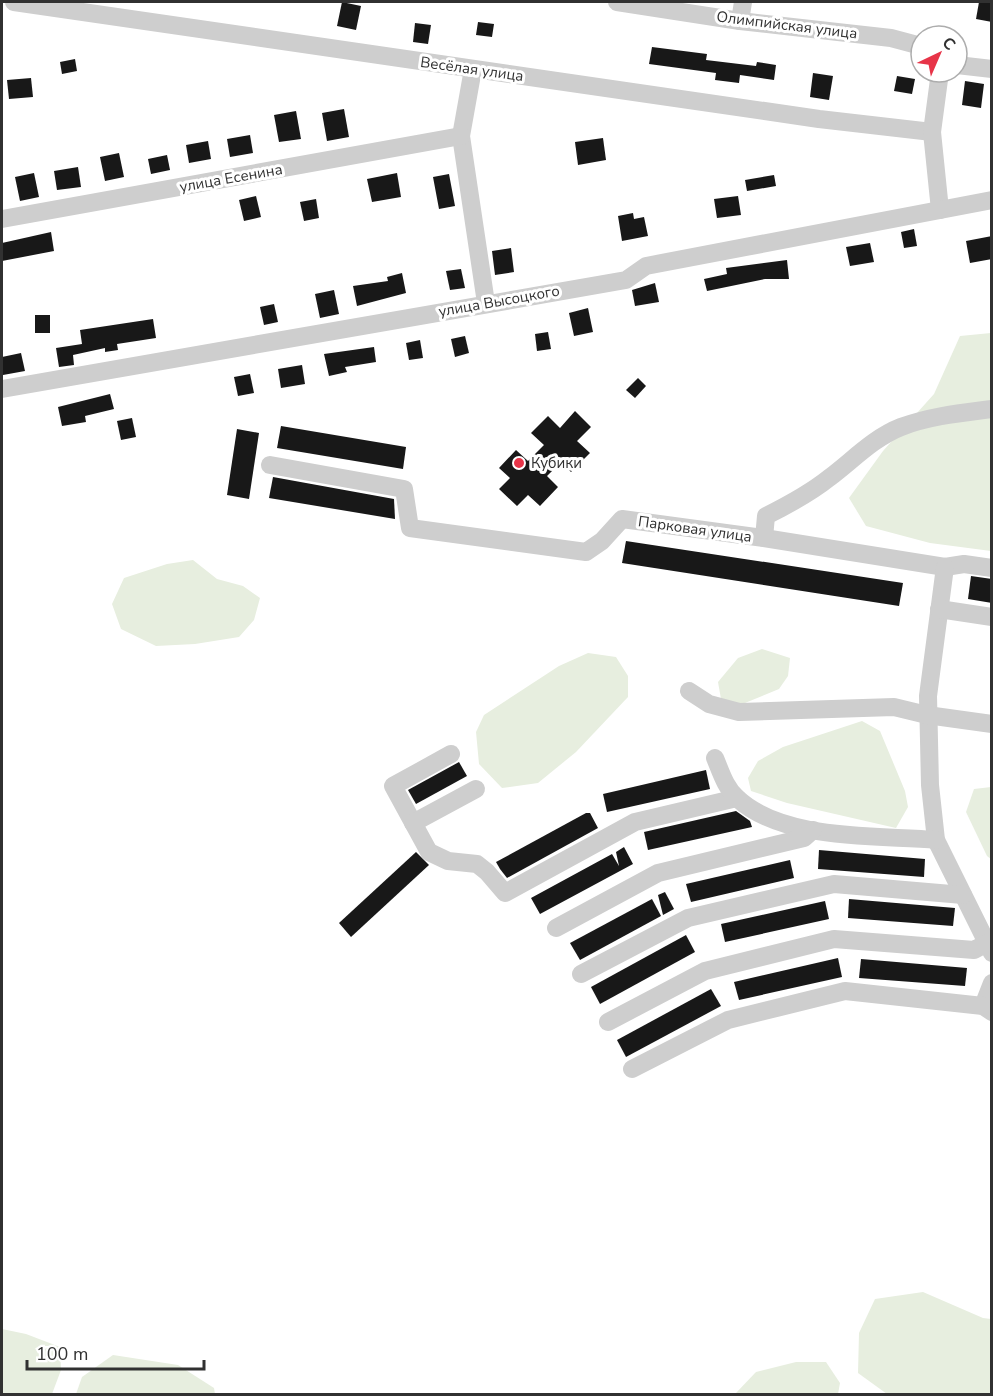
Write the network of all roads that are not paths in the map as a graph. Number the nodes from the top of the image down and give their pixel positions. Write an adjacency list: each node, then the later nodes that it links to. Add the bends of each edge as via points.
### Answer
1 (14, 2): 7 (street, Весёлая улица)
2 (618, 2): 4 (street, Олимпийская улица)
3 (743, 2): 4 (street)
4 (740, 21): 5 (street, Олимпийская улица)
5 (909, 43)
6 (969, 66): 8 (street)
7 (473, 69): 10 (street, Весёлая улица); 11 (street)
8 (992, 69)
9 (938, 84): 10 (street)
10 (932, 132): 13 (street)
11 (461, 136): 14 (street, улица Есенина); 15 (street)
12 (992, 200): 13 (street, улица Высоцкого)
13 (940, 210): 15 (street, улица Высоцкого, via 646,266 626,280)
14 (2, 219)
15 (486, 303): 16 (street, улица Высоцкого)
16 (2, 389)
17 (992, 409): 19 (street, via 947,414 900,428 852,456 797,501 766,516)
18 (270, 465): 19 (street, Парковая улица, via 404,489 410,528 586,552 622,519)
19 (764, 538): 20 (street, Парковая улица)
20 (945, 567): 21 (street, Парковая улица, via 964,564); 22 (street)
21 (992, 568)
22 (939, 609): 23 (street); 25 (street)
23 (992, 617)
24 (688, 691): 25 (street, via 709,704 739,712 894,707)
25 (927, 715): 26 (street); 33 (street)
26 (992, 724)
27 (451, 754): 31 (street, via 393,786)
28 (715, 758): 30 (street, via 724,782)
29 (476, 789): 31 (street)
30 (736, 798): 31 (street, via 635,822 505,893 477,864 448,861 429,852); 32 (street, via 780,823)
31 (413, 823)
32 (813, 830): 33 (street); 35 (street, via 804,837 658,873)
33 (936, 840): 34 (street)
34 (963, 895): 36 (street); 37 (street, via 834,884 688,918)
35 (556, 928)
36 (989, 948): 40 (street, via 834,939 705,971)
37 (581, 974)
38 (992, 983): 39 (street)
39 (987, 1009): 41 (street, via 845,991 728,1020)
40 (608, 1022)
41 (632, 1070)

